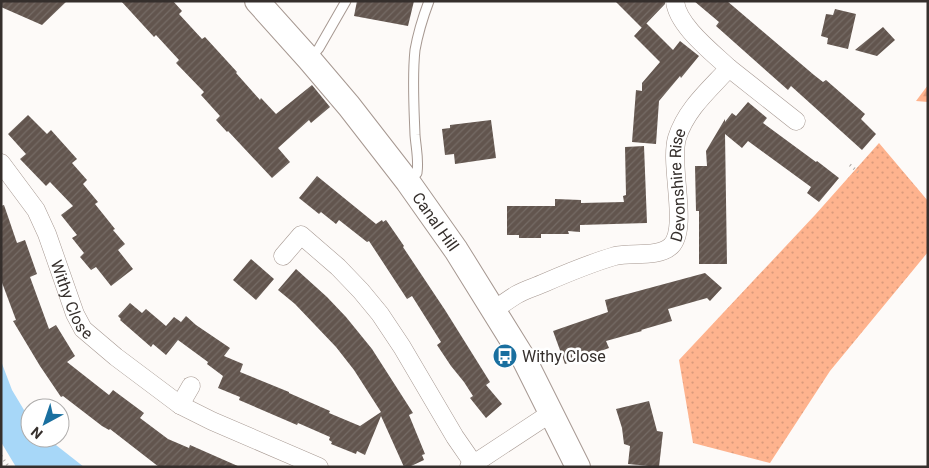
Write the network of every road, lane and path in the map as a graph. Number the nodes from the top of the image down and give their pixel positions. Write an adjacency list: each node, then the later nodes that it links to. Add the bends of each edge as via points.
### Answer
1 (257, 1): 5 (street, Canal Hill)
2 (346, 1): 5 (lane, via 319,48)
3 (429, 1): 11 (lane, via 415,49 418,165 417,173)
4 (675, 1): 6 (street, via 680,17 691,31)
5 (309, 59): 11 (street, Canal Hill)
6 (729, 68): 7 (street); 13 (street, Devonshire Rise, via 695,105 677,139 679,226 676,240 669,248 660,252 618,256 577,268 517,294)
7 (796, 121)
8 (1, 162): 15 (street, Withy Close, via 36,210 83,329)
9 (850, 165): 10 (path)
10 (858, 172)
11 (408, 182): 13 (street, Canal Hill)
12 (283, 256): 18 (street, via 302,235 361,291 402,347)
13 (494, 310): 16 (street, Canal Hill)
14 (191, 386): 15 (street)
15 (180, 405): 20 (street, Withy Close)
16 (551, 413): 18 (street); 21 (street, Canal Hill)
17 (1, 456): 19 (path)
18 (471, 465)
19 (8, 467)
20 (319, 467)
21 (578, 467)

